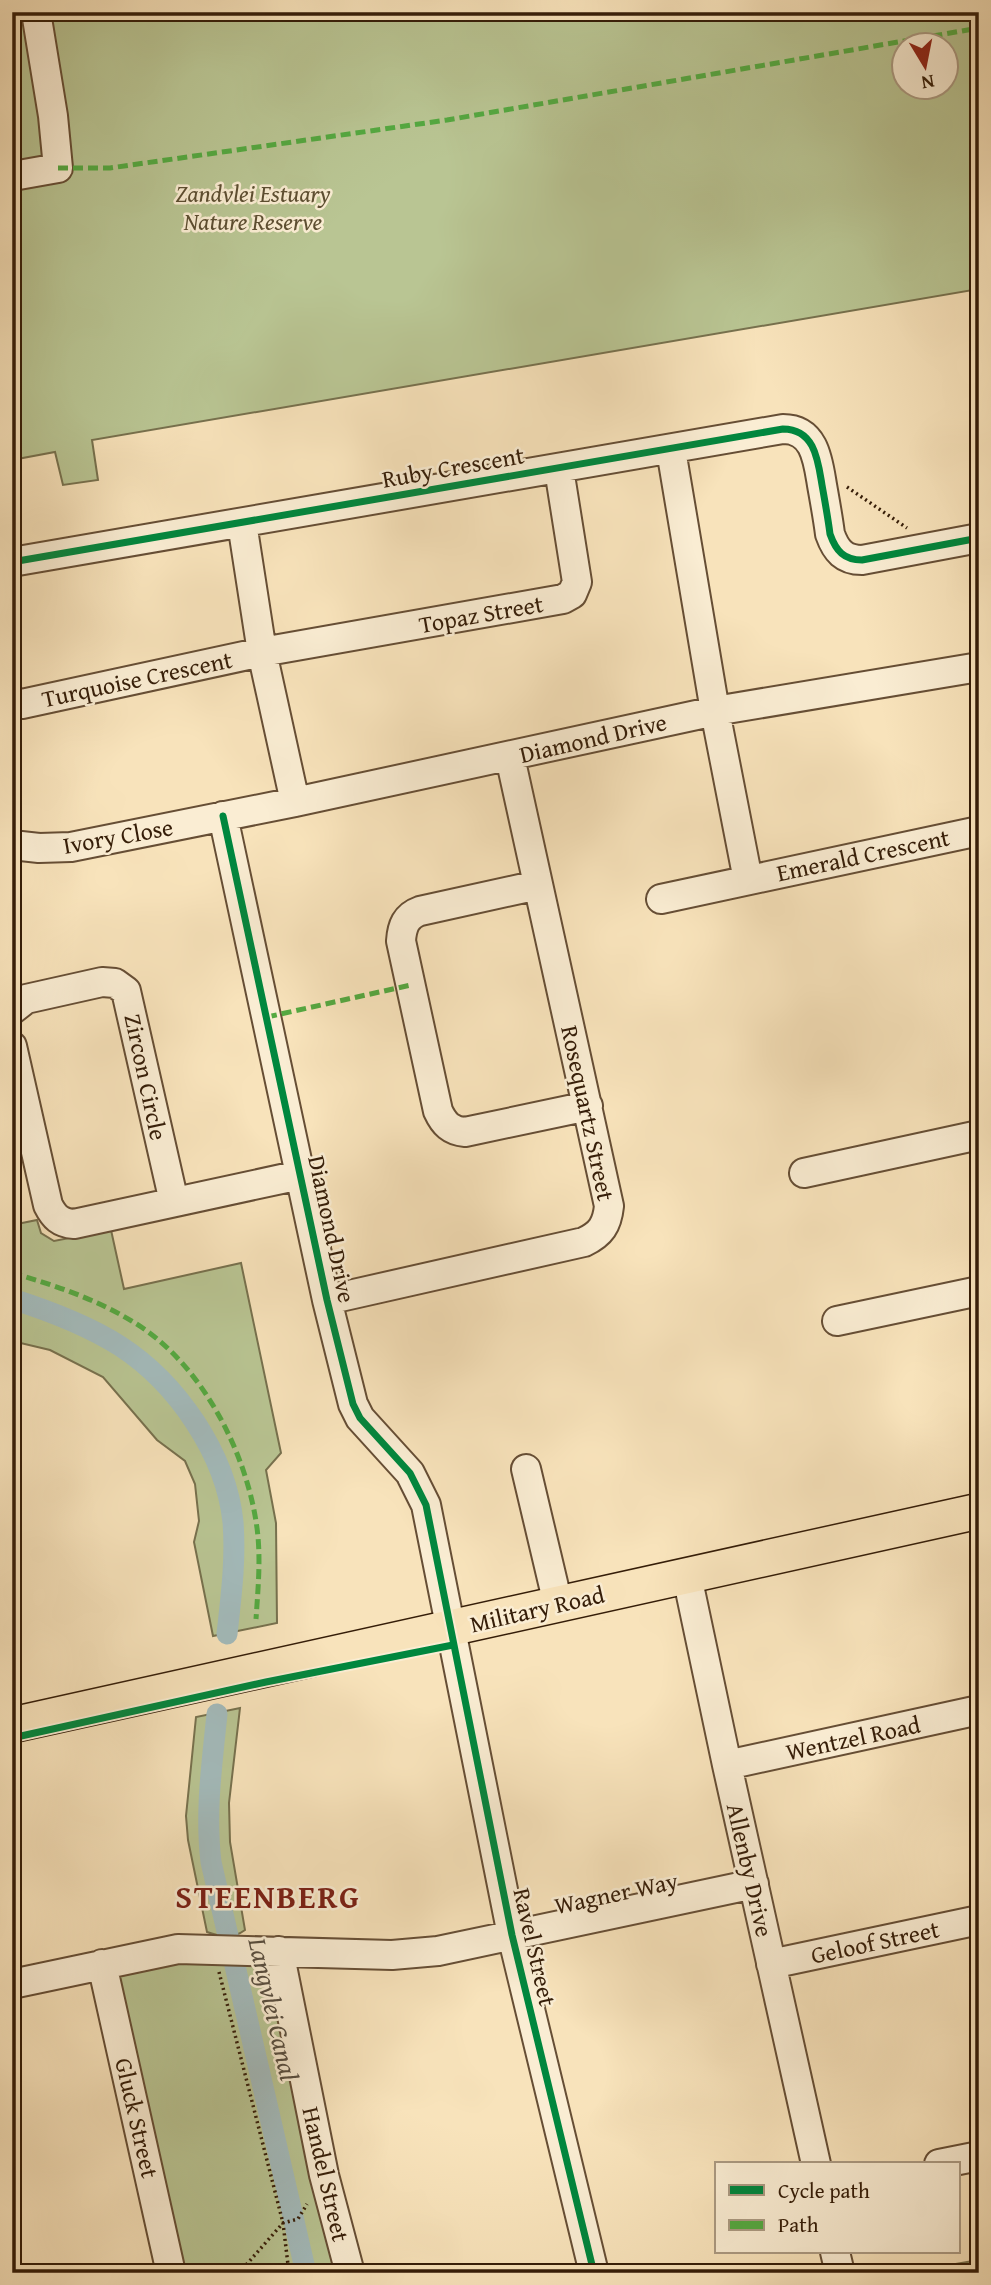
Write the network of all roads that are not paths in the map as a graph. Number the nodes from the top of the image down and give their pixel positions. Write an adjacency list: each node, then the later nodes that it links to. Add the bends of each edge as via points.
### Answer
1 (36, 12): 2 (street, via 58,168)
2 (13, 176)
3 (671, 450): 4 (street, Ruby Crescent); 6 (street, Ruby Crescent, via 790,429 808,440 817,456 830,534 837,550 847,558 862,560); 11 (street)
4 (559, 469): 5 (street, Ruby Crescent); 8 (street, Topaz Street, via 577,582 566,597)
5 (242, 523): 7 (street); 8 (street)
6 (979, 538)
7 (12, 562)
8 (262, 652): 10 (street, Turquoise Crescent); 13 (street)
9 (979, 667): 11 (street, Diamond Drive)
10 (12, 703)
11 (715, 711): 12 (street, Diamond Drive); 17 (street, Emerald Crescent)
12 (510, 757): 13 (street, Diamond Drive); 18 (street, Rosequartz Street)
13 (295, 802): 14 (street, Diamond Drive)
14 (223, 816): 16 (street, Ivory Close, via 71,847); 25 (street, Diamond Drive)
15 (979, 831): 17 (street, Emerald Crescent)
16 (12, 845)
17 (748, 880): 19 (street, Emerald Crescent)
18 (538, 885): 22 (street, Rosequartz Street); 22 (street, via 420,911 405,923 401,941 438,1111 451,1128 465,1132)
19 (661, 899)
20 (12, 1010): 26 (street, Zircon Circle, via 26,999 102,982 116,983 126,991)
21 (12, 1046): 26 (street, via 45,1195 54,1216 74,1224)
22 (588, 1106): 28 (street, Rosequartz Street, via 609,1206 604,1228 596,1236)
23 (979, 1136): 24 (street)
24 (804, 1172)
25 (300, 1175): 26 (street); 28 (street, Diamond Drive)
26 (174, 1202)
27 (979, 1291): 29 (street)
28 (327, 1300): 34 (street, Diamond Drive, via 356,1411 410,1473 426,1506)
29 (837, 1321)
30 (526, 1469): 33 (street)
31 (979, 1511): 32 (main road, Military Road)
32 (687, 1576): 33 (main road, Military Road); 37 (street, Allenby Drive)
33 (558, 1604): 34 (main road, Military Road)
34 (451, 1628): 36 (main road, Military Road); 40 (street, Ravel Street)
35 (979, 1710): 37 (street, Wentzel Road)
36 (12, 1724)
37 (727, 1765): 38 (street, Allenby Drive)
38 (754, 1884): 40 (street, Wagner Way); 43 (street, Allenby Drive)
39 (979, 1920): 43 (street, Geloof Street)
40 (512, 1935): 41 (street, Wagner Way, via 416,1954); 51 (street, Ravel Street)
41 (279, 1951): 42 (street, Wagner Way, via 178,1949); 50 (street, Handel Street, via 324,2175)
42 (102, 1964): 44 (street, Wagner Way); 49 (street, Gluck Street)
43 (771, 1964): 46 (street, Allenby Drive)
44 (12, 1983)
45 (979, 2156): 47 (street)
46 (816, 2162)
47 (949, 2162)
48 (835, 2254): 52 (street)
49 (171, 2273)
50 (350, 2273)
51 (594, 2273)
52 (840, 2273)

